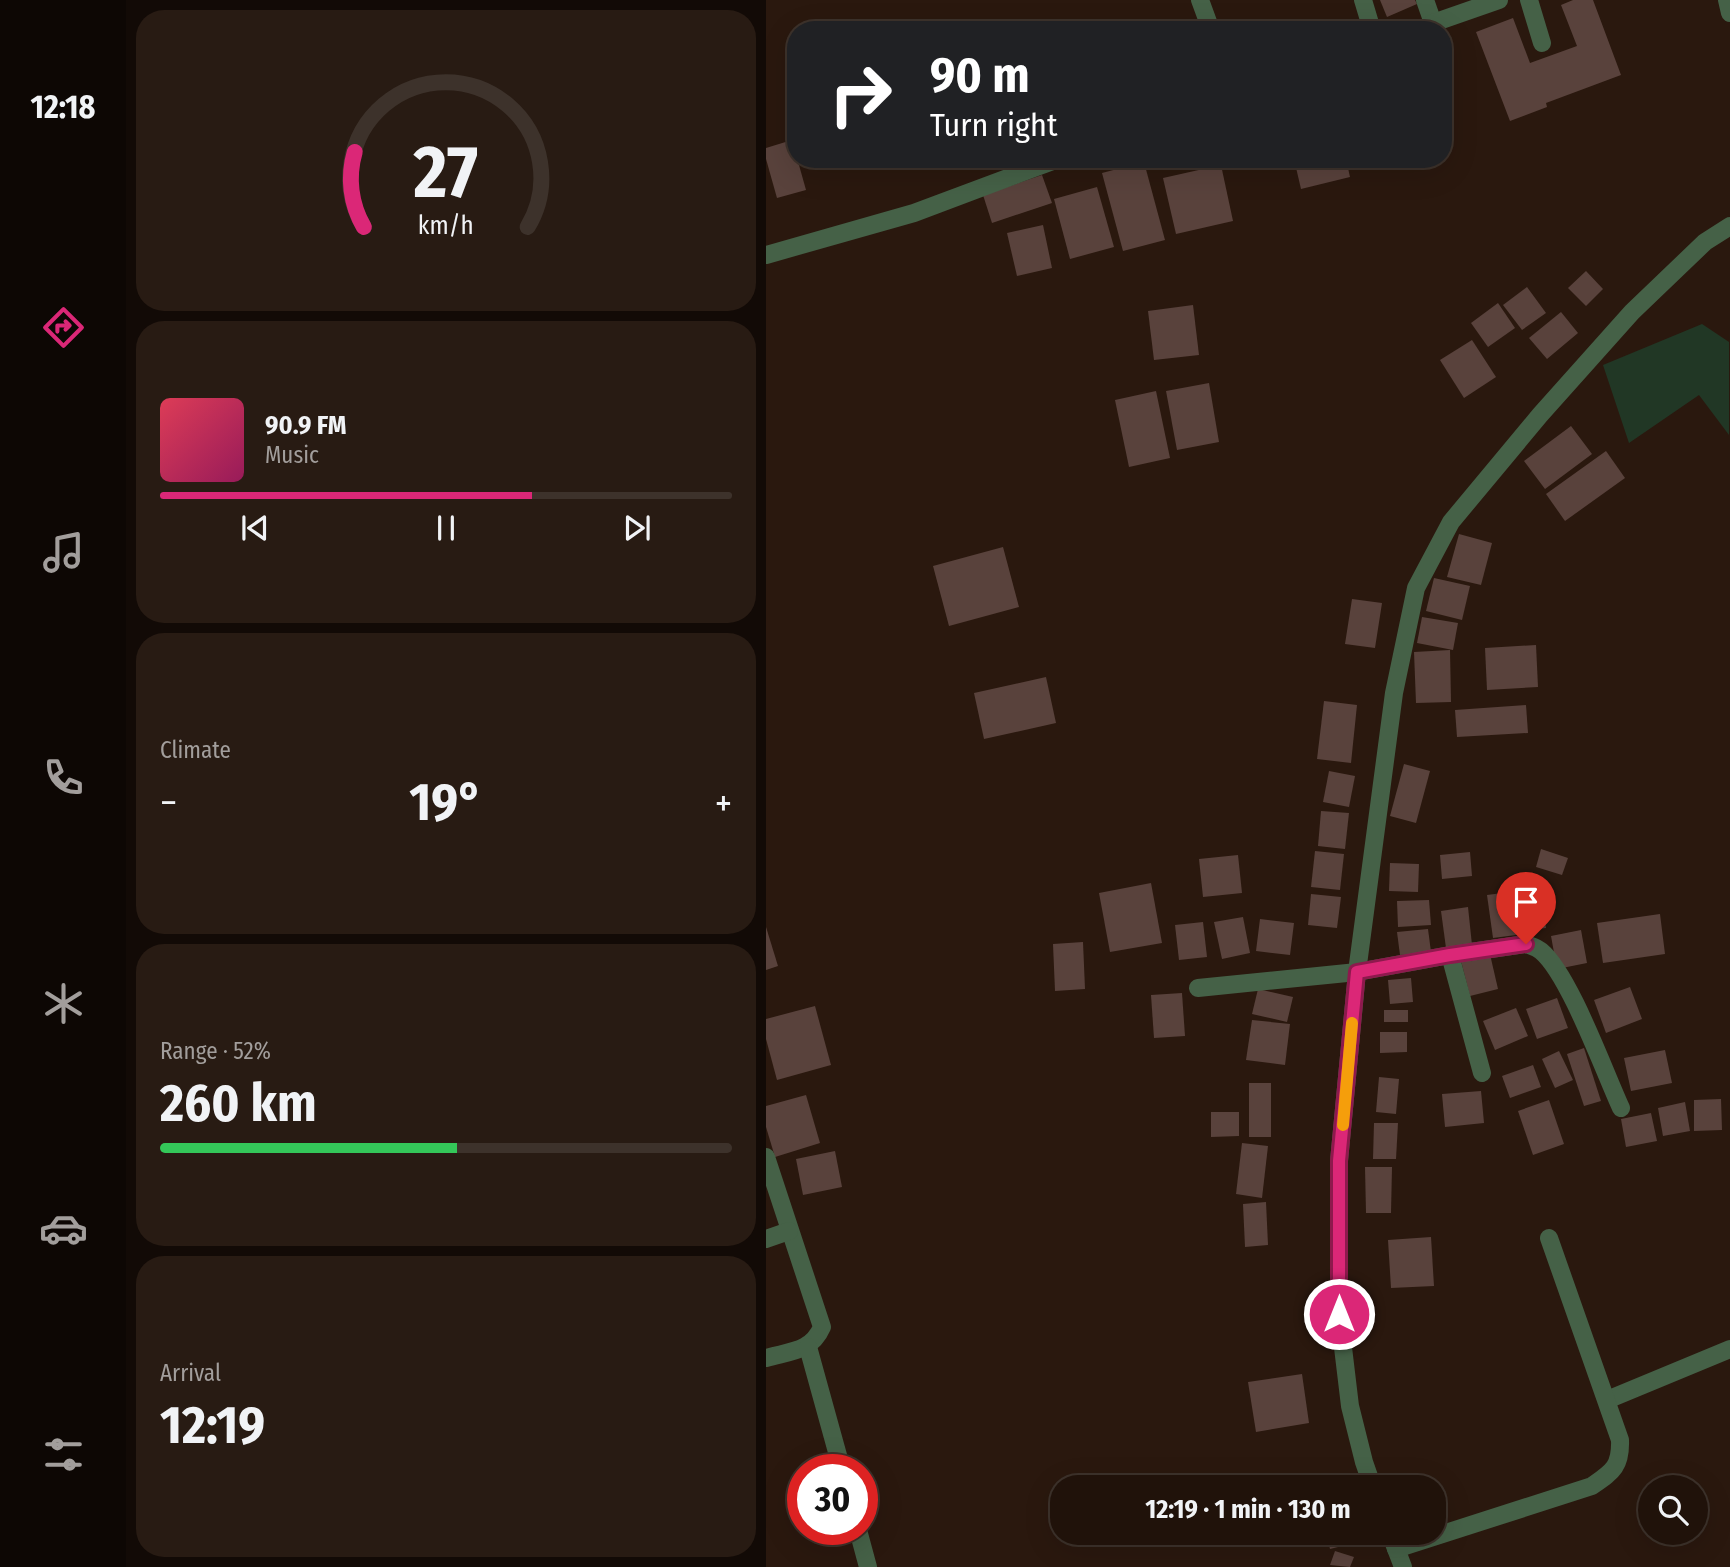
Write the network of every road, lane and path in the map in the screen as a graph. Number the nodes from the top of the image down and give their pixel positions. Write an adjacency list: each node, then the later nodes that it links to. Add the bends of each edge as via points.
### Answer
1 (1200, 0): 8 (street)
2 (1363, 0): 9 (street)
3 (1425, 0): 10 (street)
4 (1499, 0): 11 (street)
5 (1529, 0): 12 (street)
6 (1727, 0): 7 (street)
7 (1730, 13)
8 (1208, 21)
9 (1369, 21)
10 (1427, 21)
11 (1441, 21)
12 (1542, 43)
13 (1034, 168): 15 (street, via 914,213)
14 (1730, 226): 17 (street, via 1705,242 1632,312 1451,522 1433,553 1416,588 1394,693)
15 (766, 255)
16 (1450, 955): 17 (street); 19 (street); 20 (street, via 1526,944 1543,952 1572,998)
17 (1357, 972): 18 (street); 30 (street, via 1339,1161 1339,1314 1350,1406)
18 (1198, 988)
19 (1482, 1073)
20 (1621, 1108)
21 (766, 1157): 22 (street)
22 (789, 1231): 24 (street); 25 (street, via 822,1327)
23 (1549, 1238): 28 (street)
24 (766, 1239)
25 (808, 1347): 27 (street); 29 (street)
26 (1730, 1349): 28 (street)
27 (766, 1358)
28 (1607, 1400): 31 (street, via 1620,1440 1615,1470 1592,1486)
29 (838, 1454)
30 (1368, 1475)
31 (1446, 1526)
32 (862, 1545): 34 (street)
33 (1395, 1545): 35 (street)
34 (868, 1567)
35 (1403, 1567)

